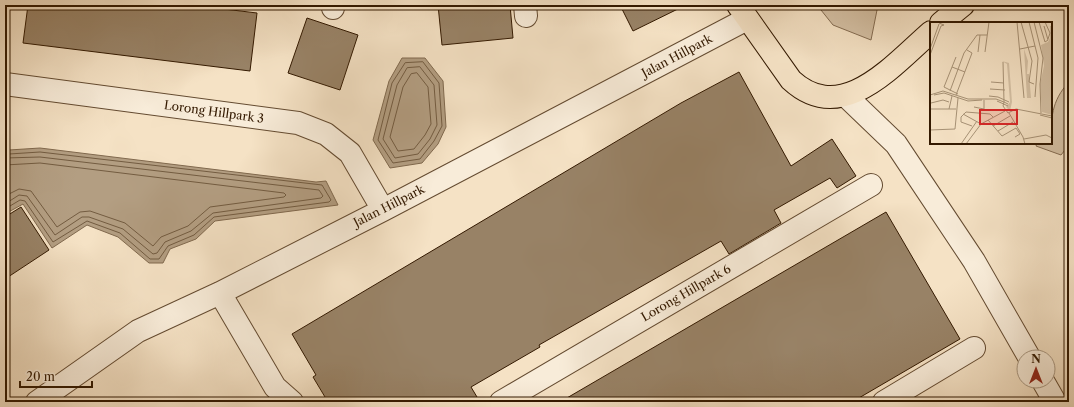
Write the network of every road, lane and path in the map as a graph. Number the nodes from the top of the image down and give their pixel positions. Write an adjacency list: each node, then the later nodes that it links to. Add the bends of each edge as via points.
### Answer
1 (963, 5): 3 (main road)
2 (743, 12): 6 (main road, via 791,80 801,89 815,95); 8 (street, Jalan Hillpark)
3 (942, 22)
4 (930, 33): 6 (main road, via 891,68)
5 (5, 84): 8 (street, Lorong Hillpark 3, via 298,123 326,134 350,154)
6 (846, 96): 11 (street, via 896,144 974,261)
7 (871, 185): 15 (street, Lorong Hillpark 6)
8 (383, 210): 9 (street, Jalan Hillpark)
9 (220, 293): 13 (street, Jalan Hillpark, via 138,331); 14 (street, via 275,387)
10 (974, 348): 16 (street)
11 (1024, 349)
12 (1048, 389): 17 (street)
13 (37, 402)
14 (292, 402)
15 (501, 402)
16 (884, 402)
17 (1055, 402)

